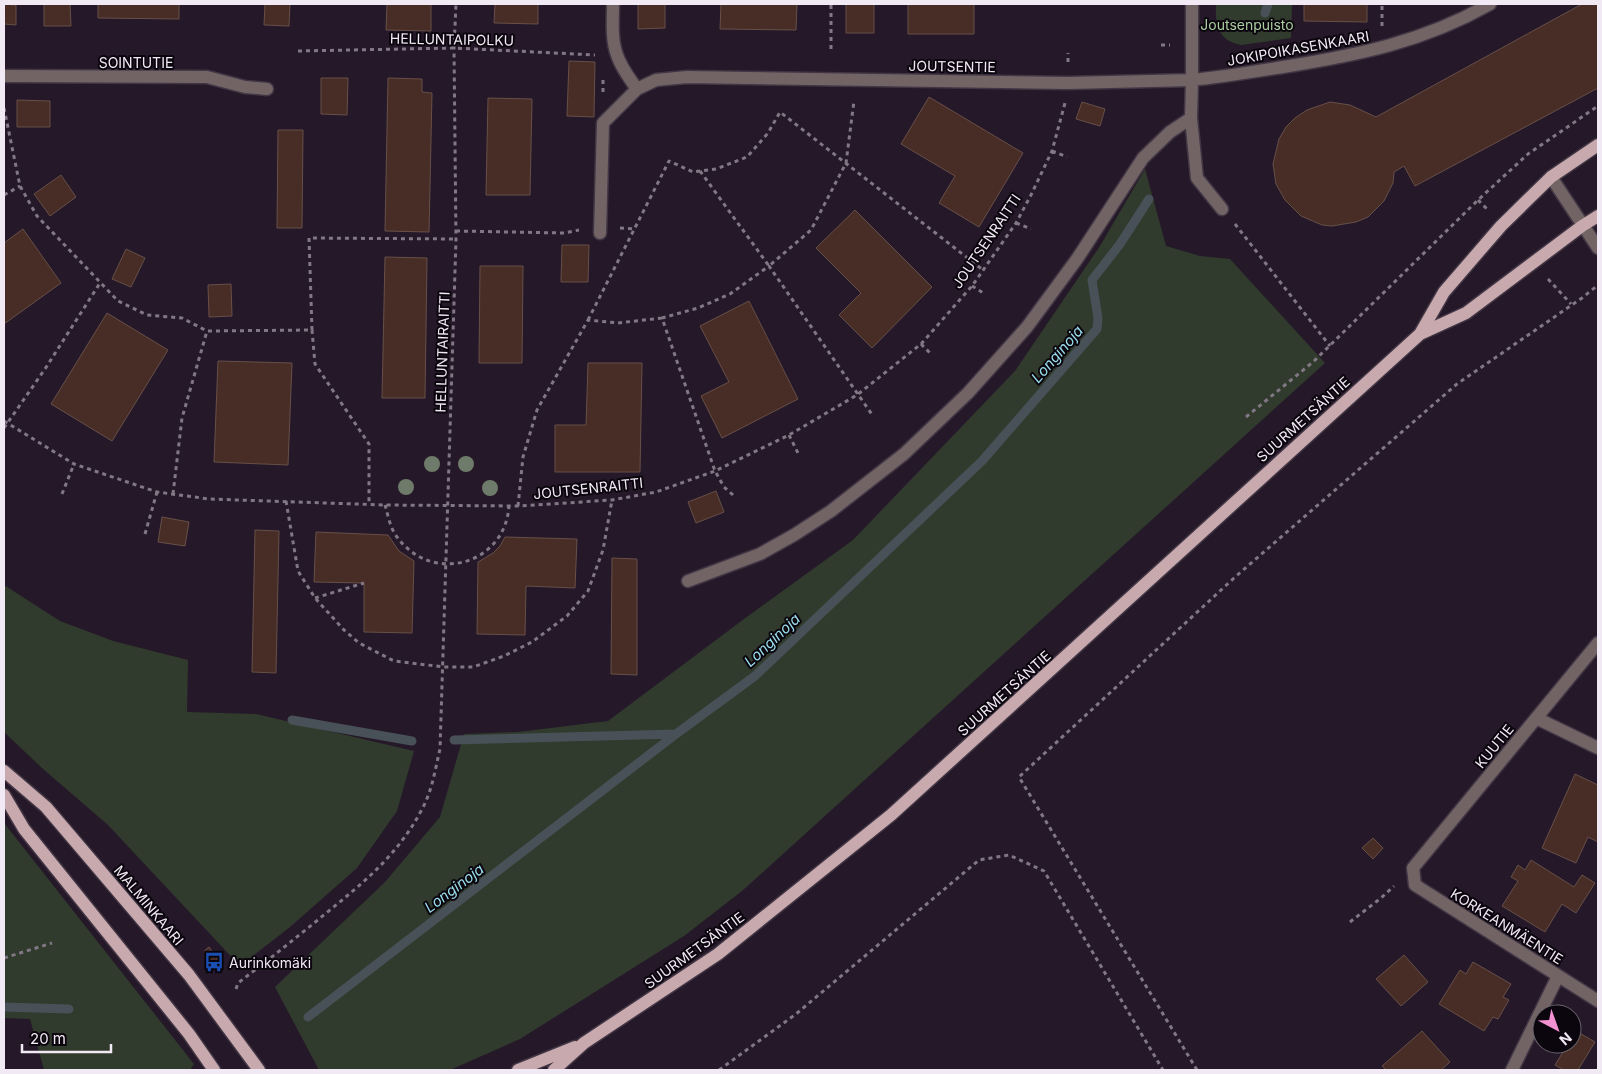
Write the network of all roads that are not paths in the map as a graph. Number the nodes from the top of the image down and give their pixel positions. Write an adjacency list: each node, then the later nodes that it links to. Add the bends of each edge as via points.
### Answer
1 (613, 4): 7 (street, via 616,54)
2 (1192, 4): 5 (street)
3 (1490, 4): 5 (street, JOKIPOIKASENKAARI, via 1461,20 1405,42 1353,56)
4 (4, 76): 6 (street, SOINTUTIE, via 207,77)
5 (1192, 80): 7 (street, JOUTSENTIE, via 1068,83 687,77 656,80); 8 (street)
6 (267, 89)
7 (637, 89): 14 (street, via 603,123)
8 (1191, 118): 11 (street, via 1197,178); 17 (street, via 1142,158 1077,259 1027,327 968,392 904,454 831,511 794,535 760,554)
9 (1598, 145): 10 (main road, SUURMETSÄNTIE)
10 (1551, 177): 13 (street); 16 (main road, SUURMETSÄNTIE, via 1501,226 1444,292)
11 (1222, 209)
12 (1598, 216): 13 (main road, SUURMETSÄNTIE)
13 (1582, 226): 15 (street); 16 (main road, SUURMETSÄNTIE, via 1466,313)
14 (600, 230)
15 (1598, 248)
16 (1420, 334): 26 (main road, SUURMETSÄNTIE, via 891,815 718,954)
17 (688, 581)
18 (1598, 643): 19 (street, KUUTIE)
19 (1536, 718): 20 (street); 23 (street, KUUTIE)
20 (1598, 748)
21 (4, 770): 28 (main road, MALMINKAARI, via 53,814 189,975)
22 (4, 795): 27 (main road, via 24,829 189,1034)
23 (1413, 868): 24 (street, KORKEANMÄENTIE, via 1415,886)
24 (1558, 976): 25 (street, KORKEANMÄENTIE); 31 (street)
25 (1598, 1001)
26 (584, 1043): 29 (main road, SUURMETSÄNTIE); 30 (main road, SUURMETSÄNTIE)
27 (214, 1070)
28 (259, 1070)
29 (518, 1070)
30 (554, 1070)
31 (1512, 1070)

